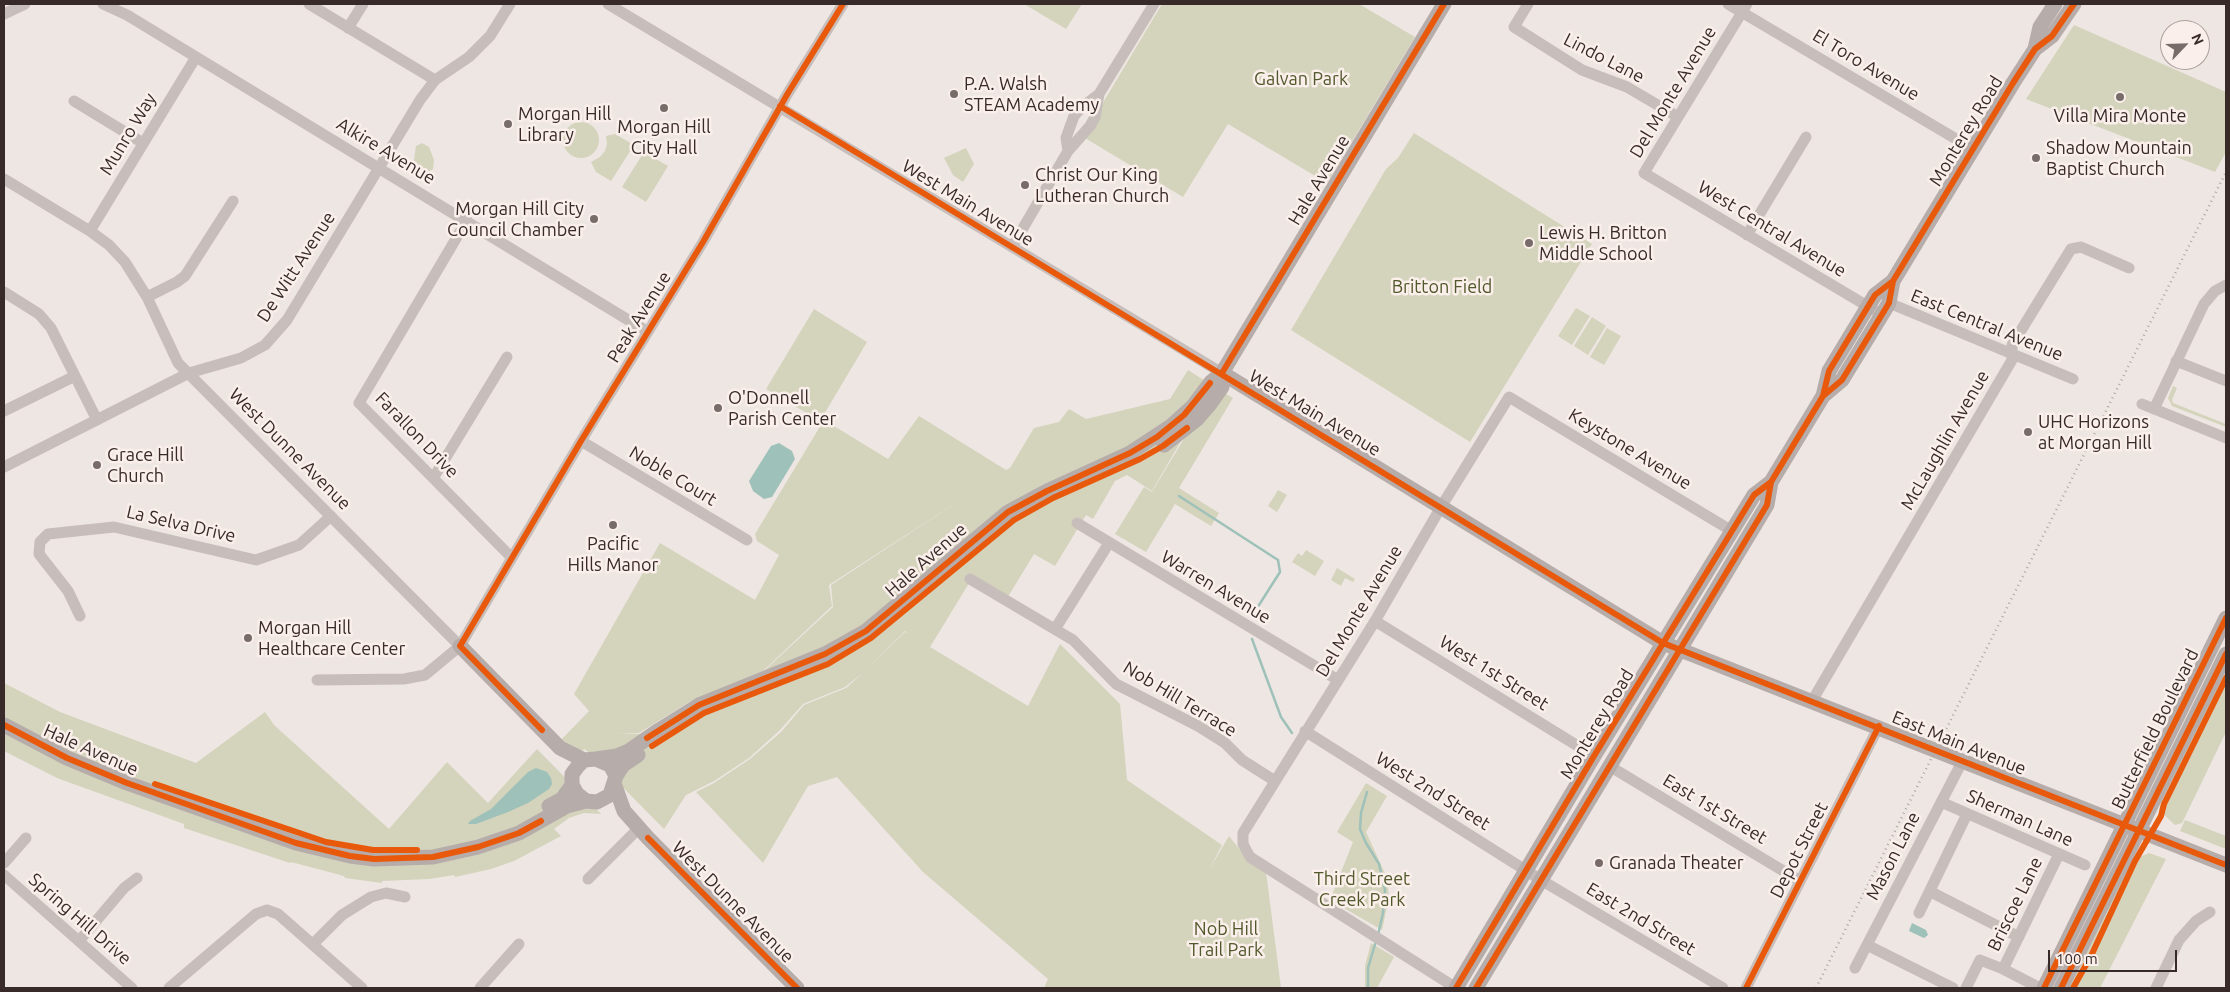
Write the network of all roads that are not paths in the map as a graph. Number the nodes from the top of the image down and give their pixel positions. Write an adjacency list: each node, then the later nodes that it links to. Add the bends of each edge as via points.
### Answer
1 (25, 4): 15 (street)
2 (103, 4): 18 (street, Alkire Avenue)
3 (309, 4): 16 (street)
4 (363, 4): 16 (street)
5 (510, 4): 19 (street, De Witt Avenue, via 490,36 469,57)
6 (608, 4): 22 (street, West Main Avenue)
7 (843, 4): 22 (street, Peak Avenue)
8 (1154, 4): 20 (street)
9 (1444, 4): 48 (main road, Hale Avenue)
10 (1528, 4): 23 (street, Lindo Lane, via 1514,27 1582,70 1627,87)
11 (1728, 4): 14 (street, El Toro Avenue)
12 (2055, 4): 17 (main road, Monterey Road, via 2040,26)
13 (2074, 4): 17 (main road, Monterey Road, via 2052,36)
14 (1744, 8): 23 (street, Del Monte Avenue); 26 (street, El Toro Avenue)
15 (4, 14)
16 (348, 28): 19 (street)
17 (2035, 48): 26 (main road, Monterey Road)
18 (196, 57): 25 (street, Munro Way); 28 (street, Alkire Avenue)
19 (435, 80): 28 (street, De Witt Avenue)
20 (1099, 94): 27 (street, via 1092,122); 27 (street, via 1074,116 1066,138)
21 (74, 101): 25 (street)
22 (780, 106): 35 (street, West Main Avenue); 43 (street, Peak Avenue)
23 (1678, 117): 29 (street, Del Monte Avenue)
24 (1806, 137): 34 (street)
25 (143, 143): 33 (street, Munro Way)
26 (1973, 149): 37 (main road, Monterey Road)
27 (1068, 151): 35 (street)
28 (379, 167): 32 (street, Alkire Avenue); 47 (street, De Witt Avenue, via 286,320 265,345 241,358)
29 (1644, 173): 34 (street, West Central Avenue)
30 (4, 178): 33 (street, West Dunne Avenue)
31 (233, 201): 40 (street, via 185,276)
32 (467, 220): 43 (street, Alkire Avenue); 61 (street, Farallon Drive, via 359,403)
33 (90, 230): 40 (street, West Dunne Avenue, via 125,262)
34 (1747, 235): 41 (street, West Central Avenue)
35 (1012, 246): 48 (street, West Main Avenue)
36 (2129, 268): 44 (street, McLaughlin Avenue, via 2080,247 2071,249 2012,344)
37 (1893, 281): 41 (main road, Monterey Road, via 1875,295); 42 (main road, Monterey Road)
38 (2226, 285): 46 (street, via 2215,291 2204,304)
39 (4, 292): 49 (street, via 39,314 51,328)
40 (147, 297): 47 (street, West Dunne Avenue, via 178,363)
41 (1868, 306): 42 (street, West Central Avenue); 52 (main road, Monterey Road, via 1829,371)
42 (1885, 309): 44 (street, East Central Avenue); 52 (main road, Monterey Road, via 1842,380)
43 (648, 332): 59 (street, Peak Avenue)
44 (2012, 353): 50 (street, East Central Avenue); 81 (street, McLaughlin Avenue, via 2012,360)
45 (507, 357): 61 (street)
46 (2176, 362): 51 (street); 55 (street)
47 (189, 373): 57 (street, De Witt Avenue); 64 (street, West Dunne Avenue)
48 (1222, 373): 63 (main road, West Main Avenue); 88 (main road, Hale Avenue, via 1184,415 1157,437 1008,512 866,631 825,654 699,706 630,751); 92 (main road, Hale Avenue, via 1222,387 1210,404 1197,419 1162,446 1033,508 983,543 871,638 828,664 704,714 623,765)
49 (75, 376): 56 (street); 57 (street)
50 (2073, 379)
51 (2226, 381)
52 (1824, 396): 62 (main road, Monterey Road)
53 (1509, 397): 63 (street, Del Monte Avenue); 66 (street, Keystone Avenue)
54 (2142, 404): 55 (street)
55 (2154, 409): 58 (street)
56 (4, 411)
57 (97, 420): 60 (street, De Witt Avenue)
58 (2226, 438)
59 (581, 441): 67 (street, Noble Court); 69 (street, Peak Avenue)
60 (4, 467)
61 (434, 477): 69 (street, Farallon Drive)
62 (1771, 482): 66 (main road, Monterey Road, via 1754,495); 77 (main road, Monterey Road, via 1767,505)
63 (1441, 507): 73 (street, Del Monte Avenue); 75 (main road, West Main Avenue)
64 (331, 516): 71 (street, La Selva Drive, via 299,545 256,560 114,526 48,534 40,542 39,554 68,591); 76 (street, West Dunne Avenue)
65 (1077, 523): 68 (street, Warren Avenue)
66 (1732, 532): 75 (main road, Monterey Road)
67 (747, 540)
68 (1109, 543): 74 (street); 80 (street, Warren Avenue)
69 (512, 558): 76 (street, Peak Avenue)
70 (970, 579): 74 (street, Nob Hill Terrace)
71 (80, 616)
72 (2226, 618): 98 (main road, Butterfield Boulevard)
73 (1375, 621): 80 (street, Del Monte Avenue); 87 (street, West 1st Street)
74 (1055, 629): 93 (street, Nob Hill Terrace, via 1073,640 1116,684 1198,726)
75 (1663, 643): 77 (main road, West Main Avenue); 87 (main road, Monterey Road)
76 (460, 646): 79 (street, Peak Avenue, via 425,675 404,679); 86 (main road, West Dunne Avenue)
77 (1680, 650): 81 (main road, East Main Avenue); 90 (main road, Monterey Road)
78 (2226, 654): 100 (main road, Butterfield Boulevard)
79 (317, 680)
80 (1338, 680): 85 (street, Del Monte Avenue)
81 (1812, 701): 84 (main road, East Main Avenue)
82 (4, 716): 91 (main road, Hale Avenue, via 106,767 295,833 352,848 431,849 473,840 537,814 562,799)
83 (4, 725): 94 (main road, Hale Avenue, via 67,758 127,783 296,843 350,856 374,859 433,857 478,848 519,833 567,806)
84 (1879, 726): 89 (main road, East Main Avenue); 111 (street, Depot Street)
85 (1305, 731): 93 (street, Del Monte Avenue); 106 (street, West 2nd Street)
86 (560, 748): 88 (main road, West Dunne Avenue); 91 (main road, West Dunne Avenue)
87 (1594, 756): 106 (main road, Monterey Road)
88 (590, 760): 91 (main road); 92 (main road, via 610,765)
89 (1962, 760): 95 (street, Mason Lane); 98 (main road, East Main Avenue)
90 (1611, 767): 110 (main road, Monterey Road); 111 (street, East 1st Street)
91 (572, 780): 94 (main road, via 577,794)
92 (616, 781): 94 (main road, via 610,795); 96 (main road, West Dunne Avenue)
93 (1275, 781): 128 (street, Del Monte Avenue, via 1243,833 1243,844 1250,857)
94 (592, 801): 96 (main road, West Dunne Avenue)
95 (1942, 802): 97 (street, Sherman Lane); 120 (street, Mason Lane)
96 (624, 811): 99 (main road, West Dunne Avenue)
97 (1966, 814): 102 (street, Sherman Lane); 112 (street)
98 (2124, 825): 100 (main road, East Main Avenue); 135 (main road, Butterfield Boulevard)
99 (640, 826): 109 (street); 127 (main road, West Dunne Avenue, via 648,838)
100 (2141, 830): 105 (main road, East Main Avenue); 136 (main road, Butterfield Boulevard)
101 (26, 838): 103 (street)
102 (2059, 854): 104 (street, Sherman Lane); 116 (street, Briscoe Lane)
103 (4, 863)
104 (2085, 865)
105 (2226, 865)
106 (1526, 870): 110 (street, West 2nd Street); 128 (main road, Monterey Road)
107 (4, 875): 117 (street, Spring Hill Drive)
108 (137, 878): 117 (street, via 124,888)
109 (588, 879)
110 (1541, 880): 129 (main road, Monterey Road); 130 (street, East 2nd Street)
111 (1800, 881): 131 (street, Depot Street)
112 (1931, 892): 115 (street); 116 (street)
113 (405, 897): 118 (street, via 386,893 371,897 342,915)
114 (2210, 912): 137 (street, via 2196,921 2179,940)
115 (1920, 913)
116 (2019, 937): 122 (street, Briscoe Lane)
117 (79, 941): 123 (street, Spring Hill Drive)
118 (313, 944): 124 (street, via 278,914 267,910 256,914); 125 (street)
119 (519, 944): 126 (street)
120 (1867, 945): 121 (street, Mason Lane); 132 (street)
121 (1855, 968)
122 (2004, 969): 133 (street, via 1980,960); 134 (street)
123 (132, 988)
124 (169, 988)
125 (362, 988)
126 (480, 988)
127 (797, 988)
128 (1456, 988)
129 (1476, 988)
130 (1723, 988)
131 (1746, 988)
132 (1954, 988)
133 (1966, 988)
134 (2040, 988)
135 (2044, 988)
136 (2062, 988)
137 (2156, 988)

